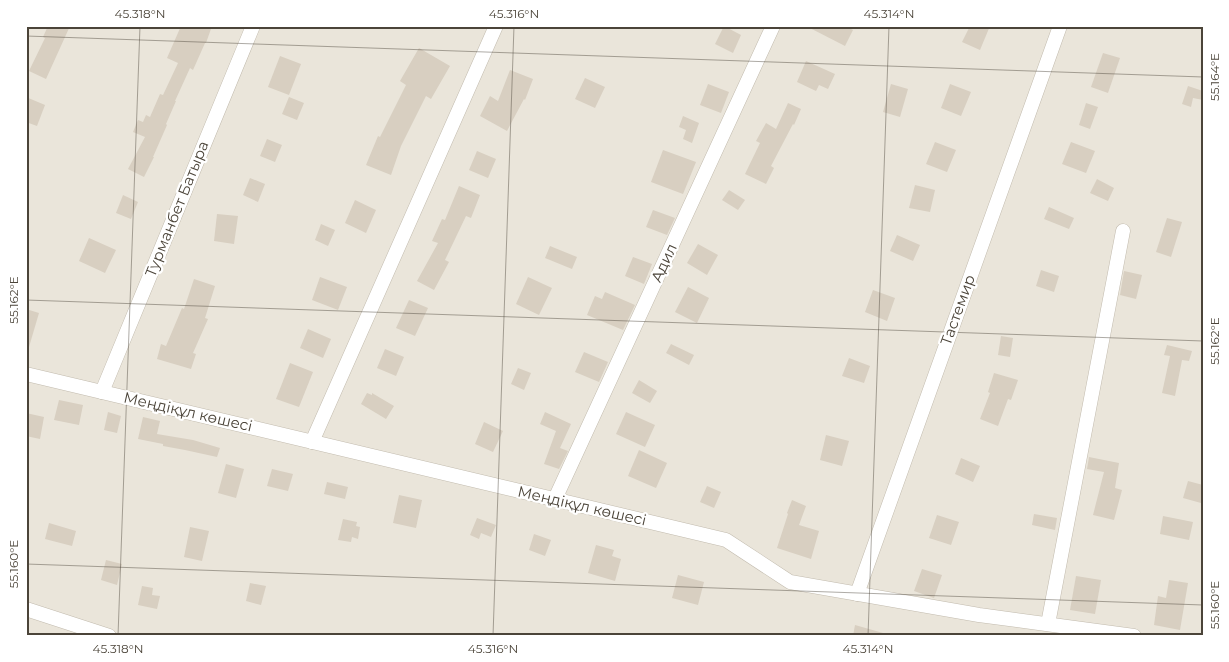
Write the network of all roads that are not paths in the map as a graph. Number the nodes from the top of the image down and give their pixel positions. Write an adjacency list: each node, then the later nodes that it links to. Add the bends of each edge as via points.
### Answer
1 (252, 26): 7 (street, Турманбет Батыра)
2 (496, 26): 8 (street)
3 (773, 26): 9 (street, Адил)
4 (1060, 26): 10 (street, Тастемир)
5 (1123, 231): 12 (street)
6 (26, 374): 7 (street, Меңдіқұл көшесі)
7 (102, 392): 8 (street, Меңдіқұл көшесі)
8 (312, 442): 9 (street, Меңдіқұл көшесі)
9 (555, 499): 10 (street, Меңдіқұл көшесі, via 726,540 790,582)
10 (857, 594): 12 (street, Меңдіқұл көшесі)
11 (26, 609): 14 (street)
12 (1048, 624): 13 (street, Меңдіқұл көшесі)
13 (1125, 635)
14 (109, 636)

